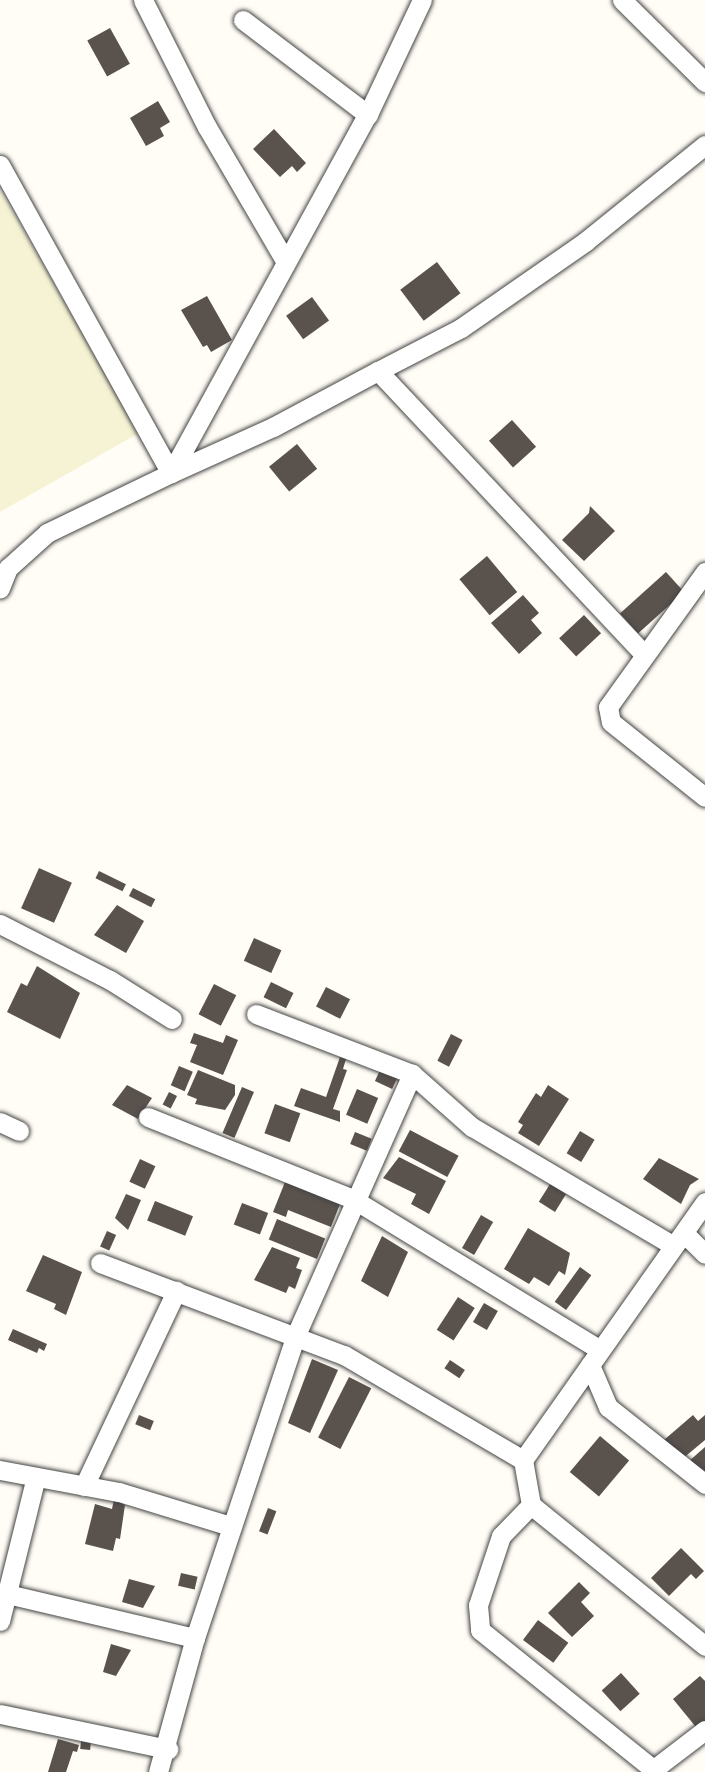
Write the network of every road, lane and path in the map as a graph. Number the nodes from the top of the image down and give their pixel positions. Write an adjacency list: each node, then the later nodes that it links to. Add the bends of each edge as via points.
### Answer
1 (143, 0): 9 (street, via 207,127)
2 (422, 0): 6 (street)
3 (622, 0): 5 (street)
4 (243, 20): 6 (street)
5 (705, 82)
6 (368, 115): 9 (street)
7 (705, 145): 10 (street, via 586,241 461,328)
8 (0, 165): 11 (street)
9 (286, 262): 11 (street)
10 (378, 371): 11 (street, via 273,427); 14 (street)
11 (171, 473): 13 (street, via 47,533 8,568)
12 (705, 572): 14 (street)
13 (0, 588)
14 (643, 653): 15 (street, via 614,693 608,706 611,722)
15 (705, 797)
16 (0, 925): 18 (street, via 110,980)
17 (256, 1014): 19 (street)
18 (172, 1019)
19 (412, 1074): 23 (street); 25 (street, via 472,1127)
20 (148, 1117): 23 (street)
21 (0, 1122): 22 (street)
22 (19, 1131)
23 (353, 1199): 29 (street); 30 (street)
24 (705, 1202): 25 (street)
25 (680, 1240): 26 (street); 30 (street)
26 (705, 1254)
27 (100, 1263): 28 (street)
28 (176, 1291): 29 (street); 35 (street)
29 (295, 1337): 31 (street, via 344,1355); 37 (street)
30 (595, 1357): 31 (street); 34 (street, via 608,1407)
31 (523, 1460): 36 (street)
32 (0, 1470): 33 (street)
33 (36, 1477): 35 (street); 38 (street)
34 (705, 1484)
35 (84, 1486): 37 (street)
36 (531, 1504): 41 (street); 45 (street, via 501,1536 478,1605 480,1630)
37 (230, 1526): 40 (street)
38 (7, 1594): 39 (street); 40 (street)
39 (0, 1621)
40 (195, 1638): 44 (street)
41 (705, 1646)
42 (0, 1714): 44 (street)
43 (705, 1730): 45 (street)
44 (168, 1749): 46 (street)
45 (651, 1771)
46 (158, 1772)

